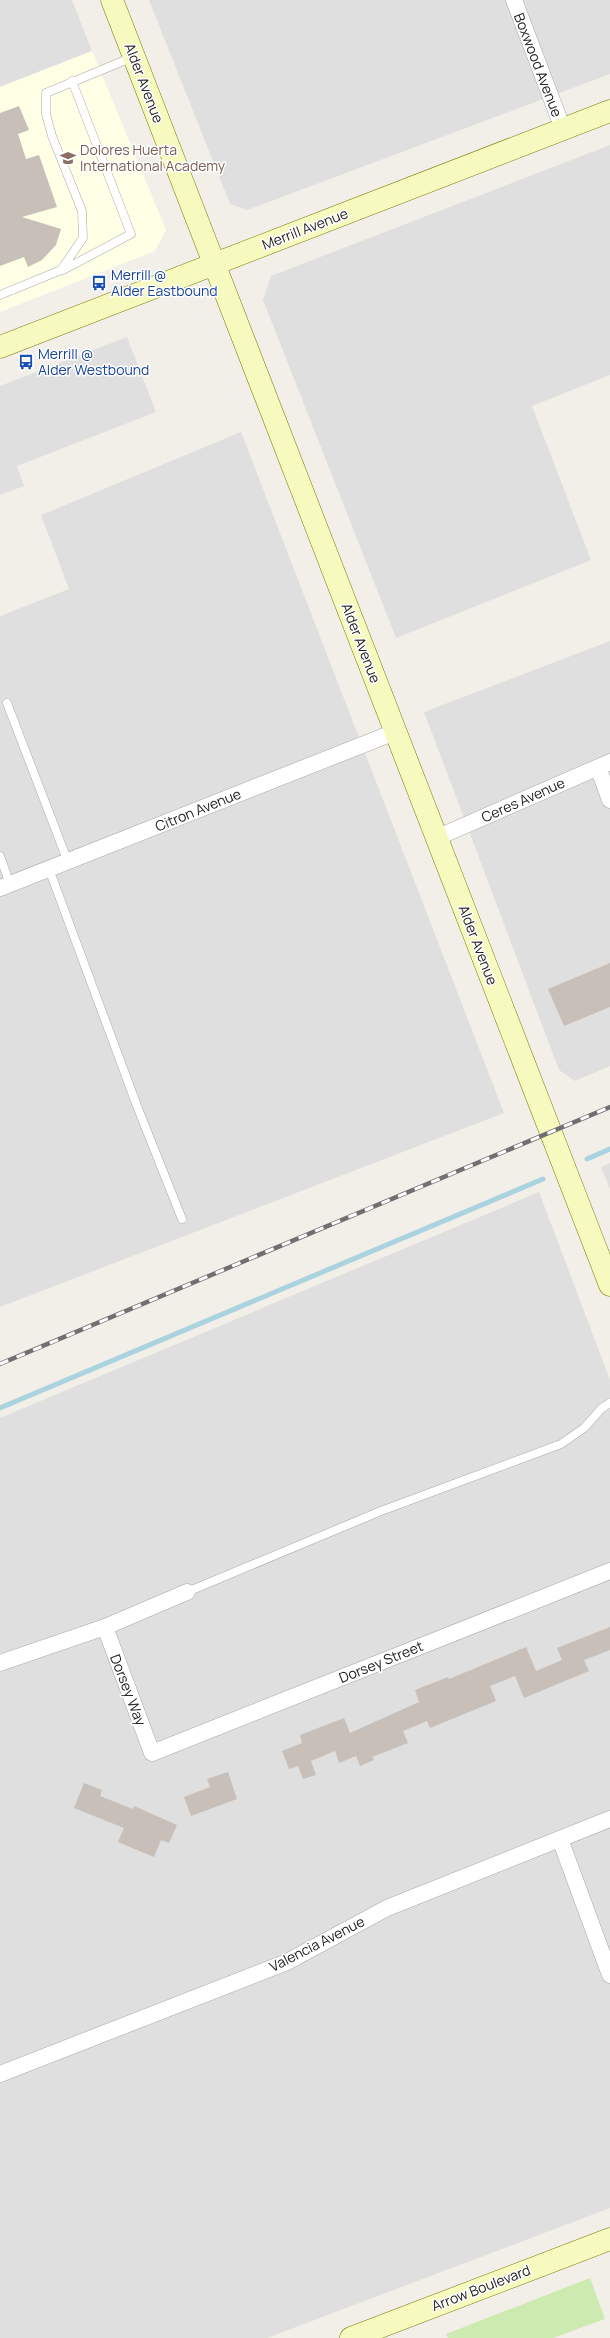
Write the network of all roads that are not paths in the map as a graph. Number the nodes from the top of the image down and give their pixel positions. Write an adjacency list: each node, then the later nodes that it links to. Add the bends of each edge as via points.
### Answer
1 (112, 0): 3 (main road, Alder Avenue)
2 (514, 0): 6 (street, Boxwood Avenue)
3 (134, 57): 4 (lane); 7 (main road, Alder Avenue)
4 (72, 81): 8 (lane, via 46,93 46,114 52,136 82,211 83,238); 8 (lane, via 131,234)
5 (610, 111): 6 (main road, Merrill Avenue)
6 (563, 129): 7 (main road, Merrill Avenue)
7 (214, 264): 10 (main road, Merrill Avenue); 12 (main road, Alder Avenue)
8 (61, 270): 9 (lane)
9 (0, 295)
10 (0, 347)
11 (7, 703): 17 (lane)
12 (396, 732): 15 (main road, Alder Avenue); 17 (street, Citron Avenue)
13 (604, 765): 14 (street); 15 (street, Ceres Avenue)
14 (610, 800)
15 (436, 838): 21 (main road, Alder Avenue)
16 (0, 856): 19 (lane)
17 (68, 862): 18 (street, Citron Avenue)
18 (49, 869): 19 (street, Citron Avenue); 20 (lane)
19 (5, 886)
20 (182, 1219)
21 (610, 1285)
22 (610, 1403): 24 (lane, via 584,1428 561,1444 380,1511)
23 (610, 1571): 27 (street, Dorsey Street)
24 (187, 1592): 25 (street)
25 (105, 1627): 26 (street); 27 (street, Dorsey Way)
26 (0, 1662)
27 (152, 1753)
28 (610, 1819): 29 (street, Valencia Avenue)
29 (560, 1839): 30 (street); 31 (street, Valencia Avenue, via 387,1908 287,1962)
30 (610, 1975)
31 (0, 2074)
32 (610, 2238): 33 (main road, Arrow Boulevard)
33 (351, 2338)

